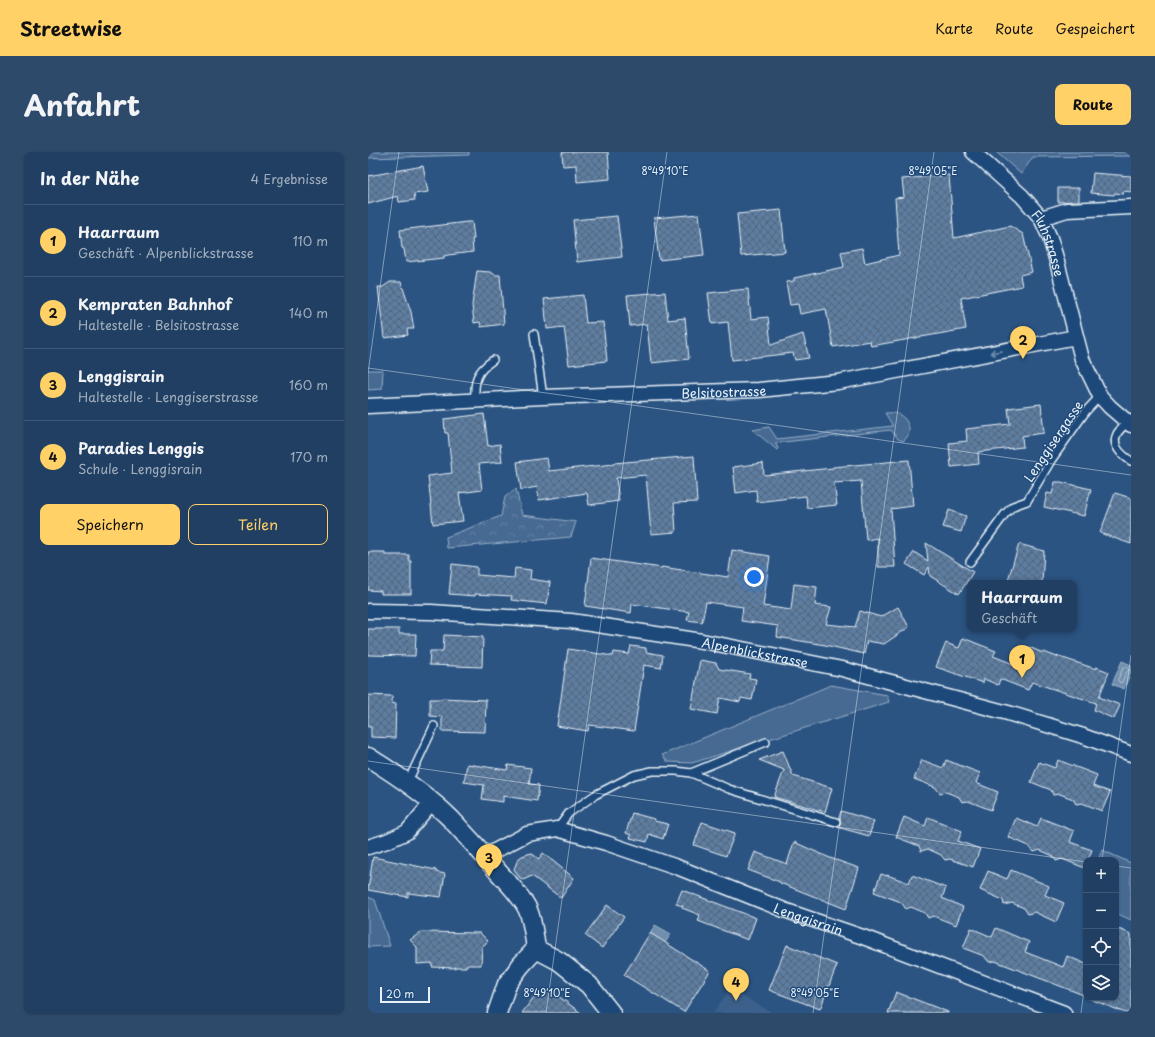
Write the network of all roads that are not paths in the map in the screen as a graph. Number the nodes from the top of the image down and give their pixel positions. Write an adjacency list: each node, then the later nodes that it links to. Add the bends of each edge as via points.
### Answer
1 (973, 152): 3 (street, Fluhstrasse, via 1022,196)
2 (1131, 207): 3 (street, via 1068,210)
3 (1041, 218): 5 (street, Fluhstrasse, via 1056,258)
4 (534, 334): 8 (lane)
5 (1076, 337): 7 (street, Fluhstrasse, via 1082,359); 8 (street, Belsitostrasse, one-way to 8, via 838,382 759,390)
6 (493, 360): 9 (lane, via 483,367 477,376)
7 (1100, 396): 11 (street, Fluhstrasse); 13 (lane, Lenggisergasse, via 1086,411 1027,501 1013,506 1005,514)
8 (543, 397): 9 (street, Belsitostrasse)
9 (475, 401): 10 (street, Belsitostrasse)
10 (368, 406)
11 (1129, 423): 12 (lane, via 1117,434 1116,442 1117,449)
12 (1131, 461)
13 (970, 562)
14 (368, 611): 17 (street, Alpenblickstrasse, via 431,612 571,621 710,642 842,669 1008,713)
15 (434, 726): 20 (lane)
16 (766, 742): 19 (lane)
17 (1131, 754)
18 (368, 757): 20 (street)
19 (691, 773): 22 (lane, via 729,789); 23 (lane, via 660,771 634,774 595,795 569,813)
20 (406, 782): 21 (street)
21 (432, 802): 24 (street, via 407,832); 25 (street)
22 (836, 822)
23 (557, 829): 25 (street, Lenggisrain, via 527,834); 29 (street, Lenggisrain, via 606,842 676,867 784,910)
24 (368, 847)
25 (485, 856): 26 (street, via 528,910)
26 (536, 949): 27 (street, via 507,984); 28 (street, via 559,961 590,985)
27 (497, 1013)
28 (611, 1013)
29 (1064, 1013)

